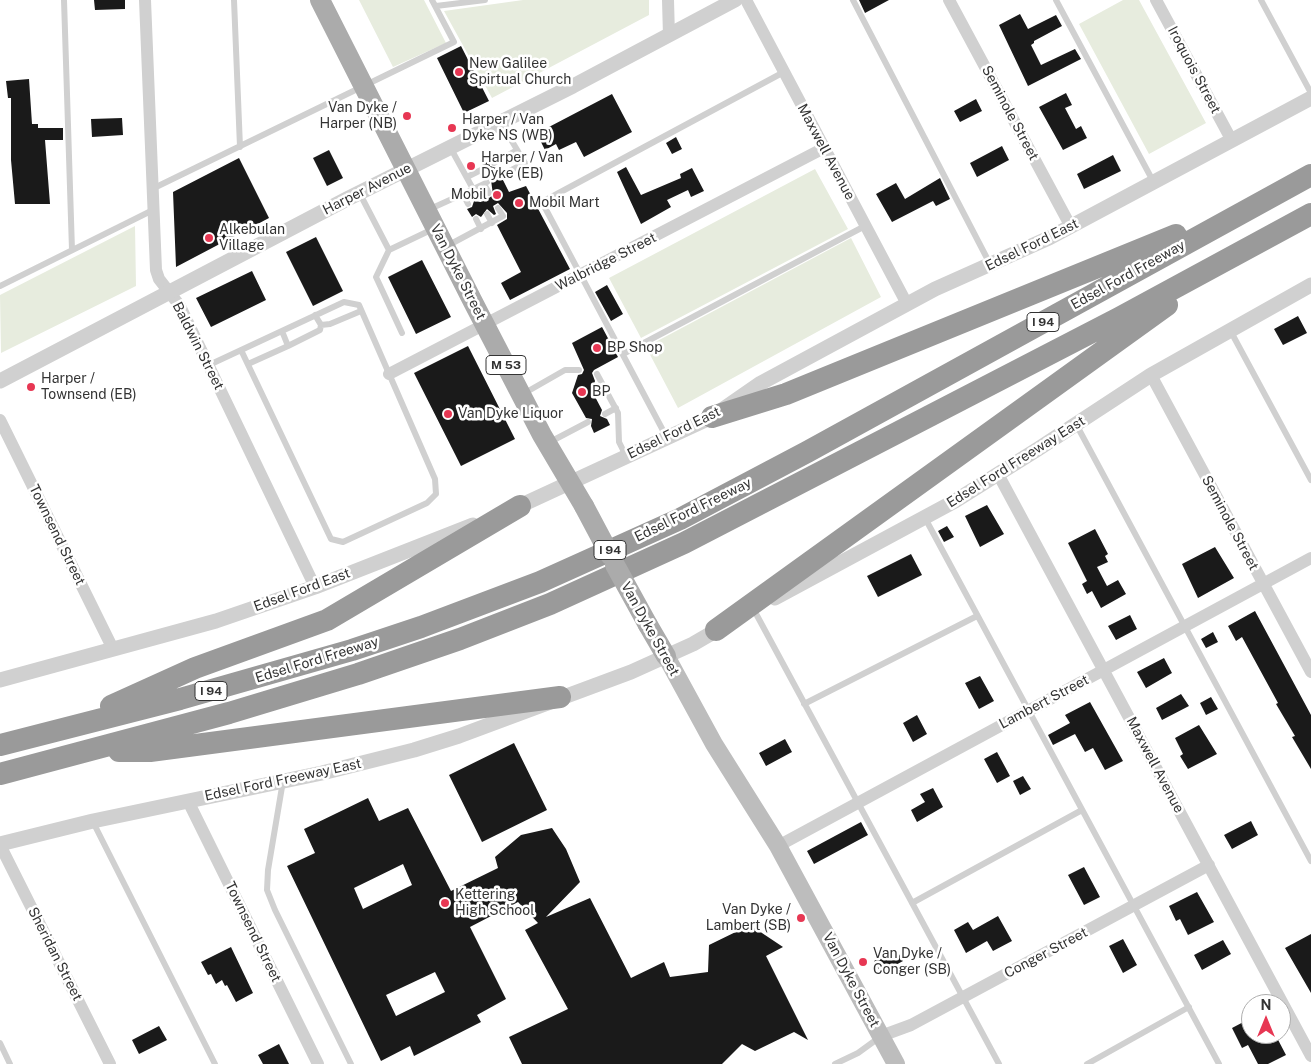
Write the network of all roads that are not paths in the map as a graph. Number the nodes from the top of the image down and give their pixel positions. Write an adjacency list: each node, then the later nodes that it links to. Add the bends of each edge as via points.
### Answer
1 (64, 0): 52 (lane)
2 (145, 0): 33 (street, Baldwin Street)
3 (234, 0): 23 (lane)
4 (320, 0): 17 (main road, Van Dyke Street / M 53)
5 (485, 0): 14 (lane)
6 (668, 0): 15 (street)
7 (735, 0): 15 (street, Harper Avenue)
8 (746, 0): 16 (street, Maxwell Avenue)
9 (853, 0): 55 (lane)
10 (949, 0): 49 (street, Seminole Street)
11 (1056, 0): 32 (lane)
12 (1156, 0): 21 (street, Iroquois Street)
13 (1261, 0): 18 (lane)
14 (434, 3): 17 (lane, via 454,42)
15 (669, 36): 20 (street, Harper Avenue)
16 (784, 72): 24 (street, Maxwell Avenue); 56 (lane, via 542,202)
17 (363, 87): 23 (lane); 27 (main road, Van Dyke Street / M 53)
18 (1311, 93)
19 (1311, 98): 21 (street, Edsel Ford East)
20 (501, 122): 22 (street, Harper Avenue); 25 (lane)
21 (1232, 141): 32 (street, Edsel Ford East)
22 (450, 147): 27 (street, Harper Avenue); 31 (lane)
23 (240, 148): 33 (lane)
24 (824, 148): 48 (street, Maxwell Avenue); 56 (street, Walbridge Street)
25 (517, 150): 26 (lane); 30 (lane, via 525,163)
26 (494, 163)
27 (405, 170): 35 (street, Harper Avenue); 45 (main road, Van Dyke Street / M 53)
28 (481, 170): 31 (lane)
29 (1311, 175): 36 (highway, Edsel Ford Freeway / I 94)
30 (500, 176)
31 (466, 177): 34 (lane)
32 (1154, 182): 49 (street, Edsel Ford East)
33 (152, 189): 42 (street, Baldwin Street)
34 (474, 189): 37 (lane, via 486,183); 38 (lane); 39 (lane)
35 (359, 192): 53 (lane); 59 (street, Harper Avenue)
36 (1278, 192): 81 (highway, via 786,394); 108 (highway, Edsel Ford Freeway / I 94, via 680,519 540,582 352,650 180,699)
37 (489, 193)
38 (463, 194): 40 (lane); 45 (lane)
39 (478, 198)
40 (468, 204)
41 (498, 208): 47 (lane, via 503,216)
42 (153, 210): 52 (lane); 59 (street, Baldwin Street, via 156,270)
43 (487, 214): 47 (lane)
44 (1311, 214): 54 (highway, Edsel Ford Freeway / I 94)
45 (431, 219): 51 (main road, Van Dyke Street / M 53); 53 (lane)
46 (476, 219): 50 (lane)
47 (492, 223): 50 (lane)
48 (865, 226): 60 (street, Maxwell Avenue); 70 (lane)
49 (1071, 227): 55 (street, Edsel Ford East)
50 (481, 229): 51 (lane)
51 (446, 247): 64 (main road, Van Dyke Street / M 53)
52 (72, 250): 57 (lane)
53 (389, 250): 67 (lane, via 376,276)
54 (1220, 264): 99 (highway, via 1113,346); 110 (highway, Edsel Ford Freeway / I 94, via 684,543 550,604 358,674)
55 (991, 265): 60 (street, Edsel Ford East)
56 (582, 274): 64 (street, Walbridge Street); 70 (lane)
57 (0, 286)
58 (1311, 286): 65 (street, Edsel Ford Freeway East)
59 (169, 292): 72 (street, Baldwin Street, via 180,306); 77 (street, Harper Avenue)
60 (907, 304): 81 (street, Edsel Ford East, via 761,383)
61 (362, 311): 62 (lane, via 359,305 344,302); 63 (lane); 74 (lane)
62 (315, 315): 63 (lane); 66 (lane)
63 (321, 325): 68 (lane, via 320,330)
64 (485, 325): 74 (street, Walbridge Street); 78 (main road, Van Dyke Street / M 53)
65 (1230, 329): 76 (street, Edsel Ford Freeway East); 89 (lane)
66 (282, 331): 68 (lane); 69 (lane)
67 (402, 333)
68 (288, 346): 71 (lane)
69 (241, 350): 71 (lane); 72 (lane)
70 (622, 354): 85 (lane)
71 (248, 364): 74 (lane, via 331,539 343,542 427,503 436,494 436,479)
72 (208, 365): 95 (street, Baldwin Street)
73 (579, 370): 78 (lane, via 565,370)
74 (389, 374)
75 (597, 374): 79 (lane)
76 (1151, 375): 84 (street, Edsel Ford Freeway East); 94 (street, Seminole Street)
77 (0, 381)
78 (522, 395): 86 (main road, Van Dyke Street / M 53)
79 (616, 408): 80 (lane); 87 (lane, via 619,442)
80 (604, 414)
81 (712, 417): 85 (street, Edsel Ford East)
82 (0, 420): 100 (street, Townsend Street)
83 (588, 422): 86 (lane)
84 (1076, 424): 88 (street, Edsel Ford Freeway East); 98 (lane)
85 (667, 438): 87 (street, Edsel Ford East)
86 (547, 443): 90 (main road, Van Dyke Street / M 53)
87 (626, 456): 90 (street, Edsel Ford East)
88 (998, 474): 92 (street, Edsel Ford Freeway East); 102 (street, Maxwell Avenue)
89 (1311, 480)
90 (570, 482): 91 (street, Edsel Ford East); 101 (main road, Van Dyke Street / M 53, bridge)
91 (520, 506): 95 (street, Edsel Ford East); 108 (highway, via 327,620 163,681)
92 (925, 517): 96 (street, Edsel Ford Freeway East); 97 (lane)
93 (1311, 558): 94 (street, Lambert Street)
94 (1263, 584): 98 (street, Lambert Street); 103 (street, Seminole Street)
95 (315, 587): 100 (street, Edsel Ford East, via 216,621)
96 (754, 610): 99 (street, Edsel Ford Freeway East); 106 (lane)
97 (977, 616): 106 (lane); 107 (lane)
98 (1184, 627): 102 (street, Lambert Street); 119 (lane)
99 (716, 630): 101 (street, Edsel Ford Freeway East)
100 (113, 649): 104 (street, Edsel Ford East)
101 (666, 656): 105 (street, Edsel Ford Freeway East); 118 (main road, Van Dyke Street / M 53, via 714,744)
102 (1104, 670): 107 (street, Lambert Street); 120 (street, Maxwell Avenue)
103 (1311, 672)
104 (0, 680)
105 (560, 697): 110 (highway, via 150,751); 112 (street, Edsel Ford Freeway East, via 414,750)
106 (804, 704): 114 (lane)
107 (1028, 711): 114 (street, Lambert Street); 115 (lane)
108 (70, 726): 109 (highway, Edsel Ford Freeway / I 94)
109 (0, 745)
110 (85, 752): 111 (highway, Edsel Ford Freeway / I 94)
111 (0, 774)
112 (283, 781): 113 (street, Edsel Ford Freeway East); 133 (lane, via 267,890)
113 (188, 801): 116 (street, Edsel Ford Freeway East); 132 (street, Townsend Street)
114 (858, 803): 118 (street, Lambert Street); 121 (lane)
115 (1082, 810): 121 (lane); 122 (lane)
116 (93, 821): 117 (street, Edsel Ford Freeway East); 131 (lane)
117 (0, 844): 130 (street, Sheridan Street)
118 (778, 846): 125 (main road, Van Dyke Street / M 53)
119 (1311, 861)
120 (1208, 865): 122 (street, Conger Street); 127 (street, Maxwell Avenue)
121 (912, 903): 123 (lane)
122 (1134, 906): 123 (street, Conger Street); 124 (lane)
123 (963, 998): 125 (street, Conger Street, via 911,1025); 136 (lane)
124 (1189, 1007): 137 (lane); 138 (lane)
125 (881, 1036): 134 (lane, via 858,1053); 135 (main road, Van Dyke Street / M 53)
126 (0, 1043): 129 (lane)
127 (1311, 1056)
128 (1311, 1062): 139 (street)
129 (10, 1064)
130 (110, 1064)
131 (215, 1064)
132 (318, 1064)
133 (351, 1064)
134 (835, 1064)
135 (896, 1064)
136 (999, 1064)
137 (1086, 1064)
138 (1219, 1064)
139 (1307, 1064)

